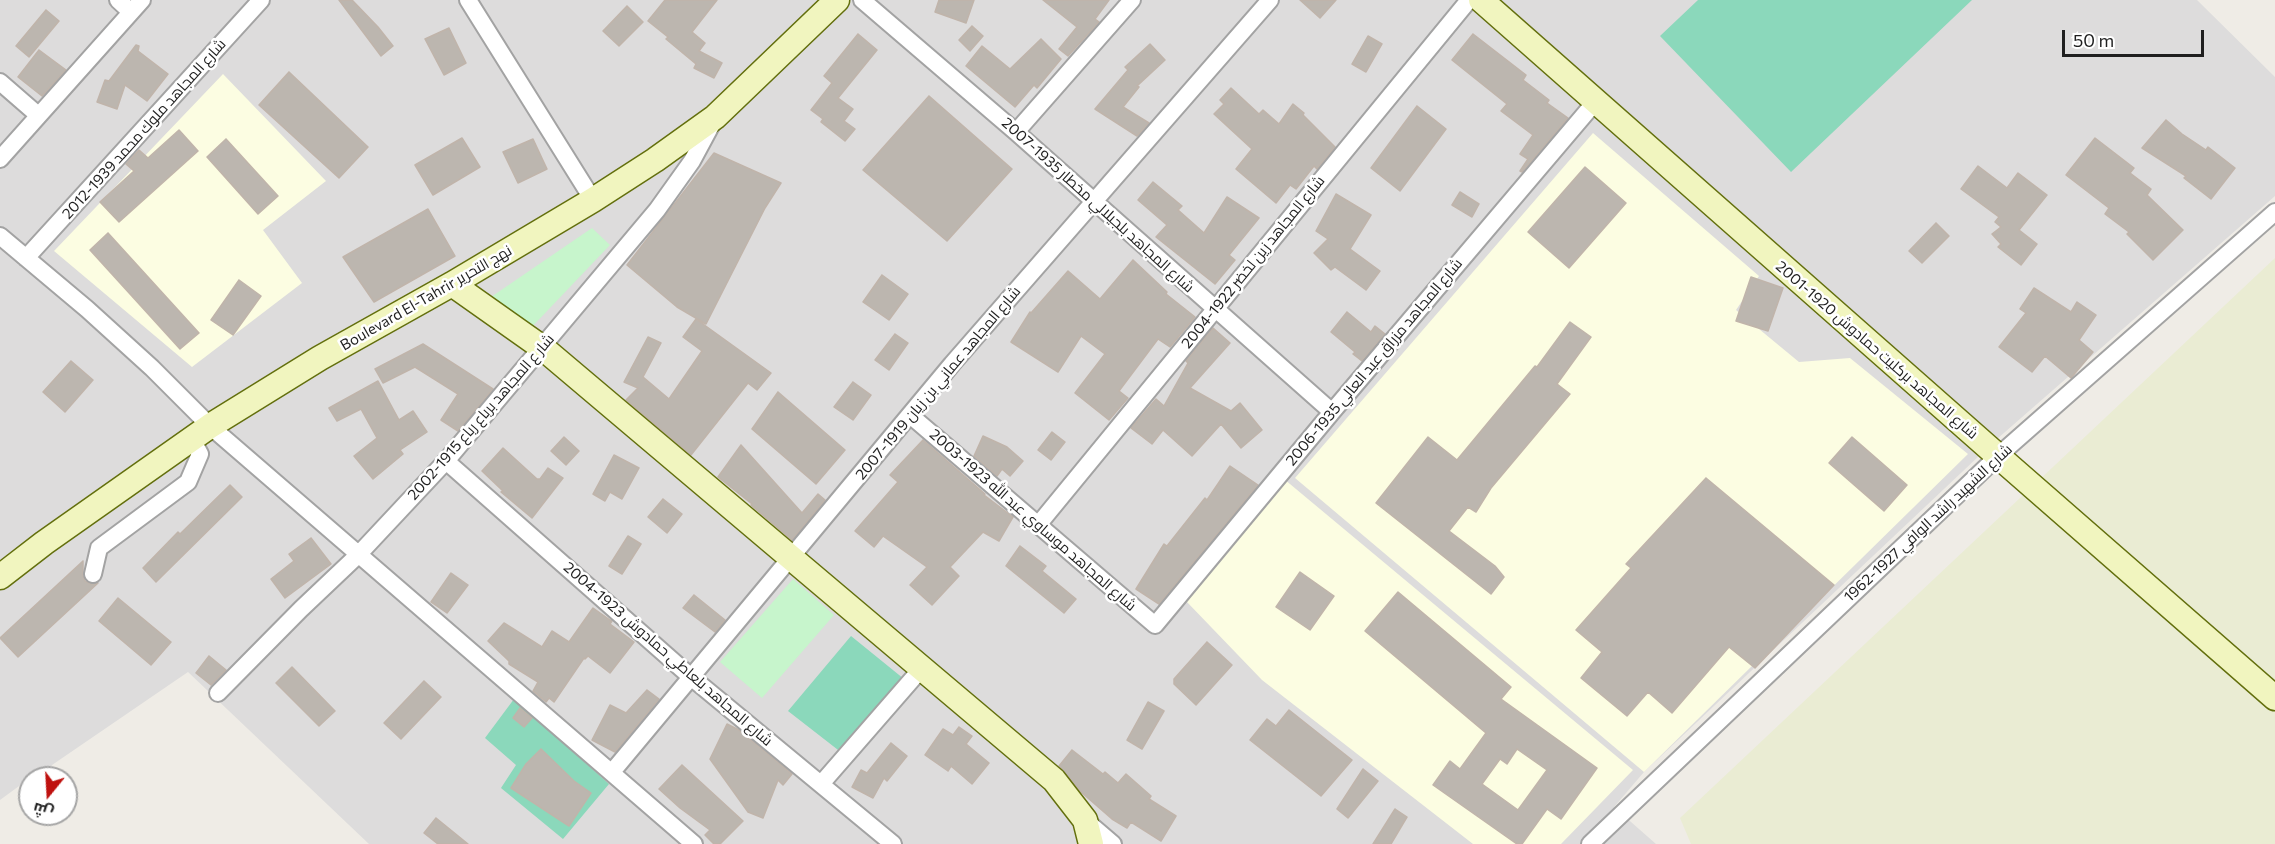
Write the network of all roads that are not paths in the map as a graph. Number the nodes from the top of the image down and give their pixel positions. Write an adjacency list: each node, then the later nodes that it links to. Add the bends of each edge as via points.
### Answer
1 (118, 0): 10 (street)
2 (261, 0): 21 (street, شارع المجاهد ملوك محمد 1939-2012)
3 (468, 0): 17 (street)
4 (837, 0): 14 (main road, Boulevard El-Tahrir نهج التحرير)
5 (862, 0): 15 (street, شارع المجاهد بلجيلالي مخطار 1935-2007)
6 (1132, 0): 15 (street)
7 (1270, 0): 18 (street, شارع المجاهد عماني بن زيان 1919-2007)
8 (1469, 0): 23 (street, شارع المجاهد زين لخضر 1922-2004)
9 (1481, 0): 12 (main road, شارع المجاهد بركليت حمادوش 1920-2001)
10 (137, 6): 13 (street)
11 (0, 82): 13 (street)
12 (1596, 101): 25 (street, شارع المجاهد مزراق عبد العالي 1935-2006); 28 (main road, شارع المجاهد بركليت حمادوش 1920-2001)
13 (38, 116): 16 (street)
14 (716, 117): 17 (main road, Boulevard El-Tahrir نهج التحرير); 24 (street, شار ع المجاهد برباع رباع 1915-2002, via 692,161 657,210)
15 (1016, 132): 18 (street, شارع المجاهد بلجيلالي مخطار 1935-2007)
16 (0, 159)
17 (594, 200): 22 (main road, Boulevard El-Tahrir نهج التحرير)
18 (1094, 202): 23 (street, شارع المجاهد بلجيلالي مخطار 1935-2007); 26 (street, شارع المجاهد عماني بن زيان 1919-2007)
19 (2275, 212): 28 (street, شارع الشهيد راشد الوافي 1927-1962)
20 (0, 236): 21 (street)
21 (26, 258): 27 (street, via 152,368)
22 (452, 284): 24 (main road); 27 (main road, Boulevard El-Tahrir نهج التحرير, via 320,358)
23 (1215, 309): 25 (street, شارع المجاهد بلجيلالي مخطار 1935-2007); 30 (street, شارع المجاهد زين لخضر 1922-2004)
24 (542, 348): 29 (street, شار ع المجاهد برباع رباع 1915-2002); 32 (main road)
25 (1332, 412): 35 (street, شارع المجاهد مزراق عبد العالي 1935-2006)
26 (910, 415): 30 (street, شارع المجاهد موساوي عبد الله 1923-2003); 32 (street, شارع المجاهد عماني بن زيان 1919-2007)
27 (201, 432): 31 (street); 33 (street, via 200,454 189,482 99,548); 34 (main road, Boulevard El-Tahrir نهج التحرير)
28 (1998, 456): 39 (main road, شارع المجاهد بركليت حمادوش 1920-2001); 47 (street, شارع الشهيد راشد الوافي 1927-1962)
29 (446, 461): 31 (street, شار ع المجاهد برباع رباع 1915-2002); 37 (street, شارع المجاهد بلعاطي حمادوش 1923-2004)
30 (1038, 525): 35 (street, شارع المجاهد موساوي عبد الله 1923-2003)
31 (358, 555): 38 (street, شار ع المجاهد برباع رباع 1915-2002); 40 (street)
32 (791, 558): 36 (main road); 37 (street, شارع المجاهد عماني بن زيان 1919-2007)
33 (93, 574)
34 (0, 577)
35 (1155, 625)
36 (922, 668): 41 (street); 42 (main road, via 1054,780)
37 (691, 677): 40 (street, شارع المجاهد عماني بن زيان 1919-2007); 41 (street, شارع المجاهد بلعاطي حمادوش 1923-2004)
38 (218, 693)
39 (2275, 698)
40 (612, 772): 43 (street)
41 (821, 784): 44 (street, شارع المجاهد بلعاطي حمادوش 1923-2004)
42 (1085, 820): 45 (main road); 46 (street)
43 (694, 844)
44 (892, 844)
45 (1091, 844)
46 (1113, 844)
47 (1590, 844)

